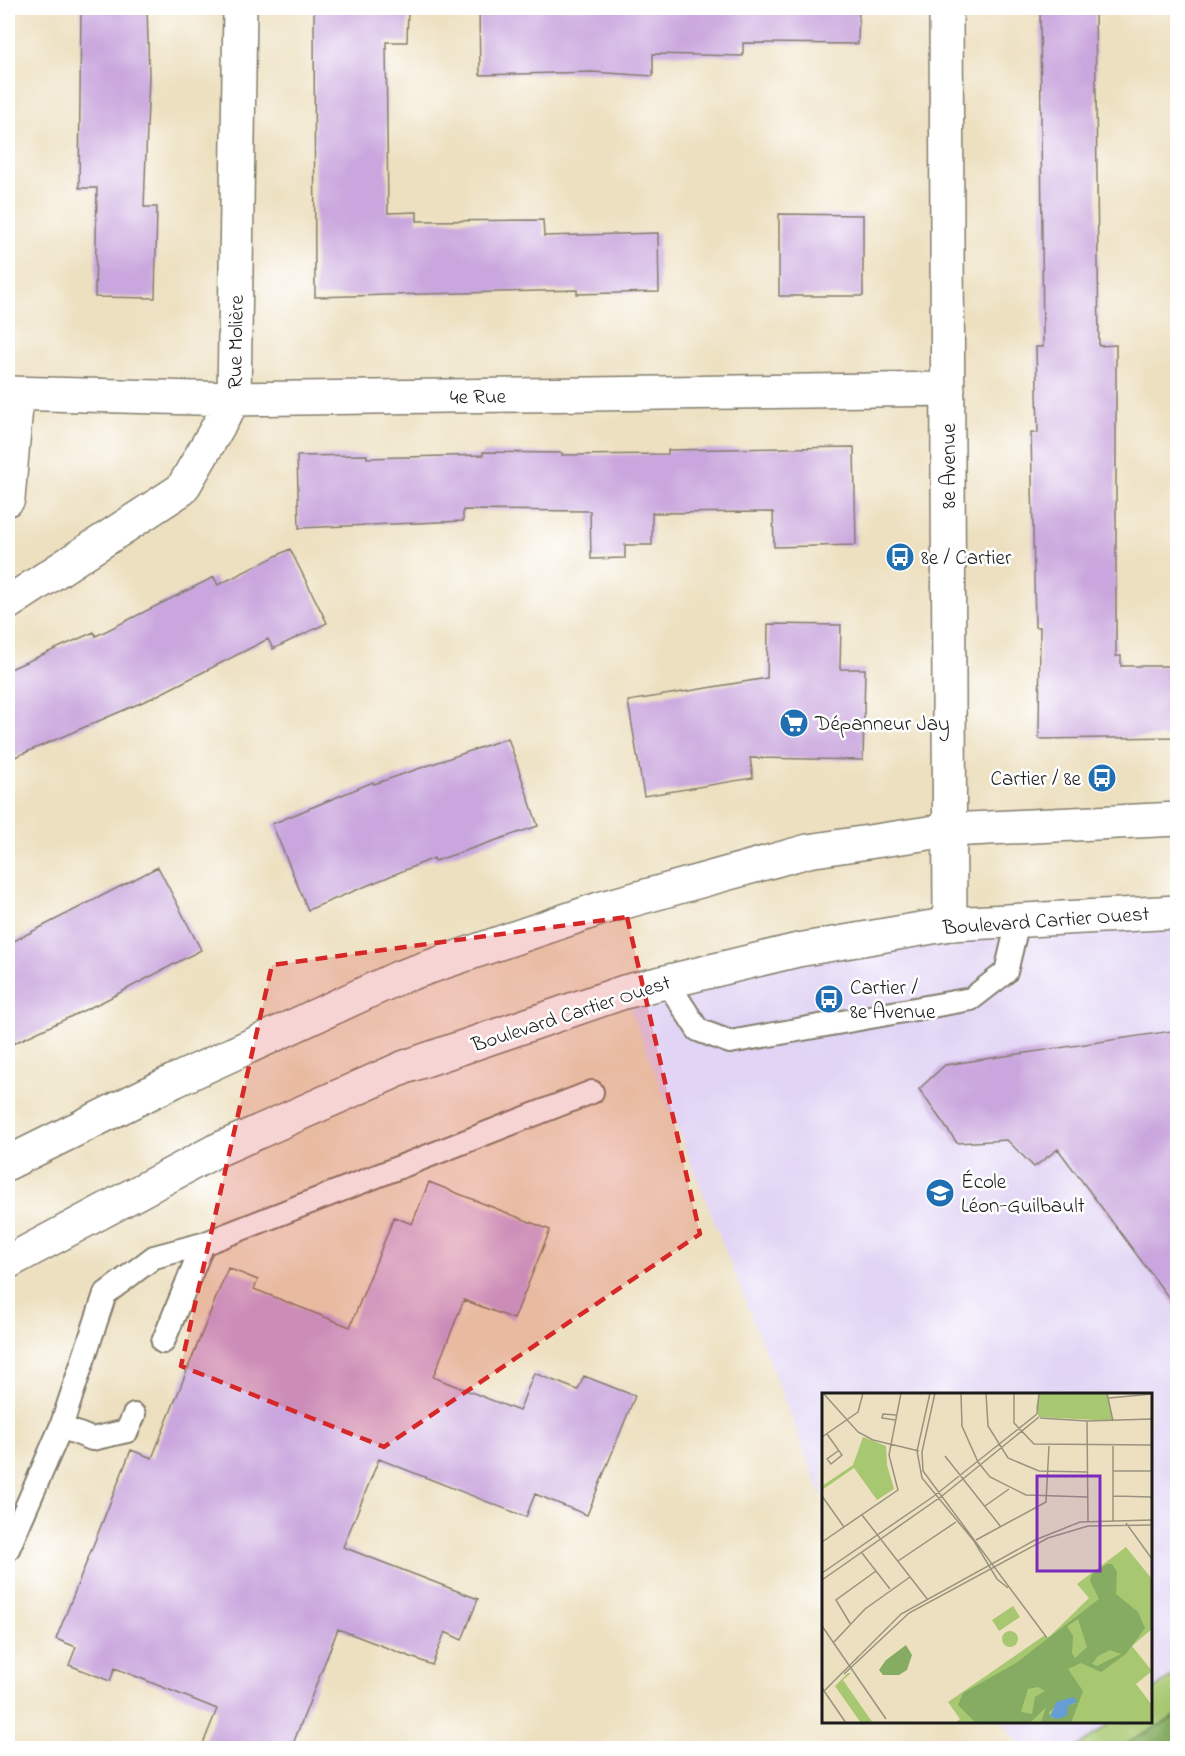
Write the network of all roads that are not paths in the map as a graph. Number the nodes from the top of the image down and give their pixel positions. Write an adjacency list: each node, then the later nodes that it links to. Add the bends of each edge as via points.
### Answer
1 (240, 8): 5 (street, Rue Molière)
2 (946, 8): 3 (street, 8e Avenue)
3 (948, 389): 5 (street, 4e Rue); 9 (street, 8e Avenue)
4 (12, 394): 5 (street, 4e Rue); 6 (street)
5 (234, 399): 7 (street, Rue Molière, via 182,489)
6 (8, 499)
7 (8, 603)
8 (1178, 819): 9 (street)
9 (949, 830): 12 (street, 8e Avenue); 15 (street, via 808,851 598,909 400,977 184,1076)
10 (1178, 912): 11 (street, Boulevard Cartier Ouest)
11 (1018, 921): 12 (street, Boulevard Cartier Ouest); 13 (lane, via 1006,972 971,999 742,1040 730,1042 698,1030)
12 (950, 924): 13 (street, Boulevard Cartier Ouest, via 798,950)
13 (667, 982): 17 (street, Boulevard Cartier Ouest, via 624,992 405,1067 215,1151)
14 (592, 1092): 16 (lane)
15 (8, 1163)
16 (203, 1244): 18 (lane); 20 (lane, via 154,1257 105,1294)
17 (8, 1262)
18 (164, 1342)
19 (134, 1415): 20 (lane, via 128,1431 92,1439)
20 (61, 1427): 21 (lane)
21 (8, 1550)

